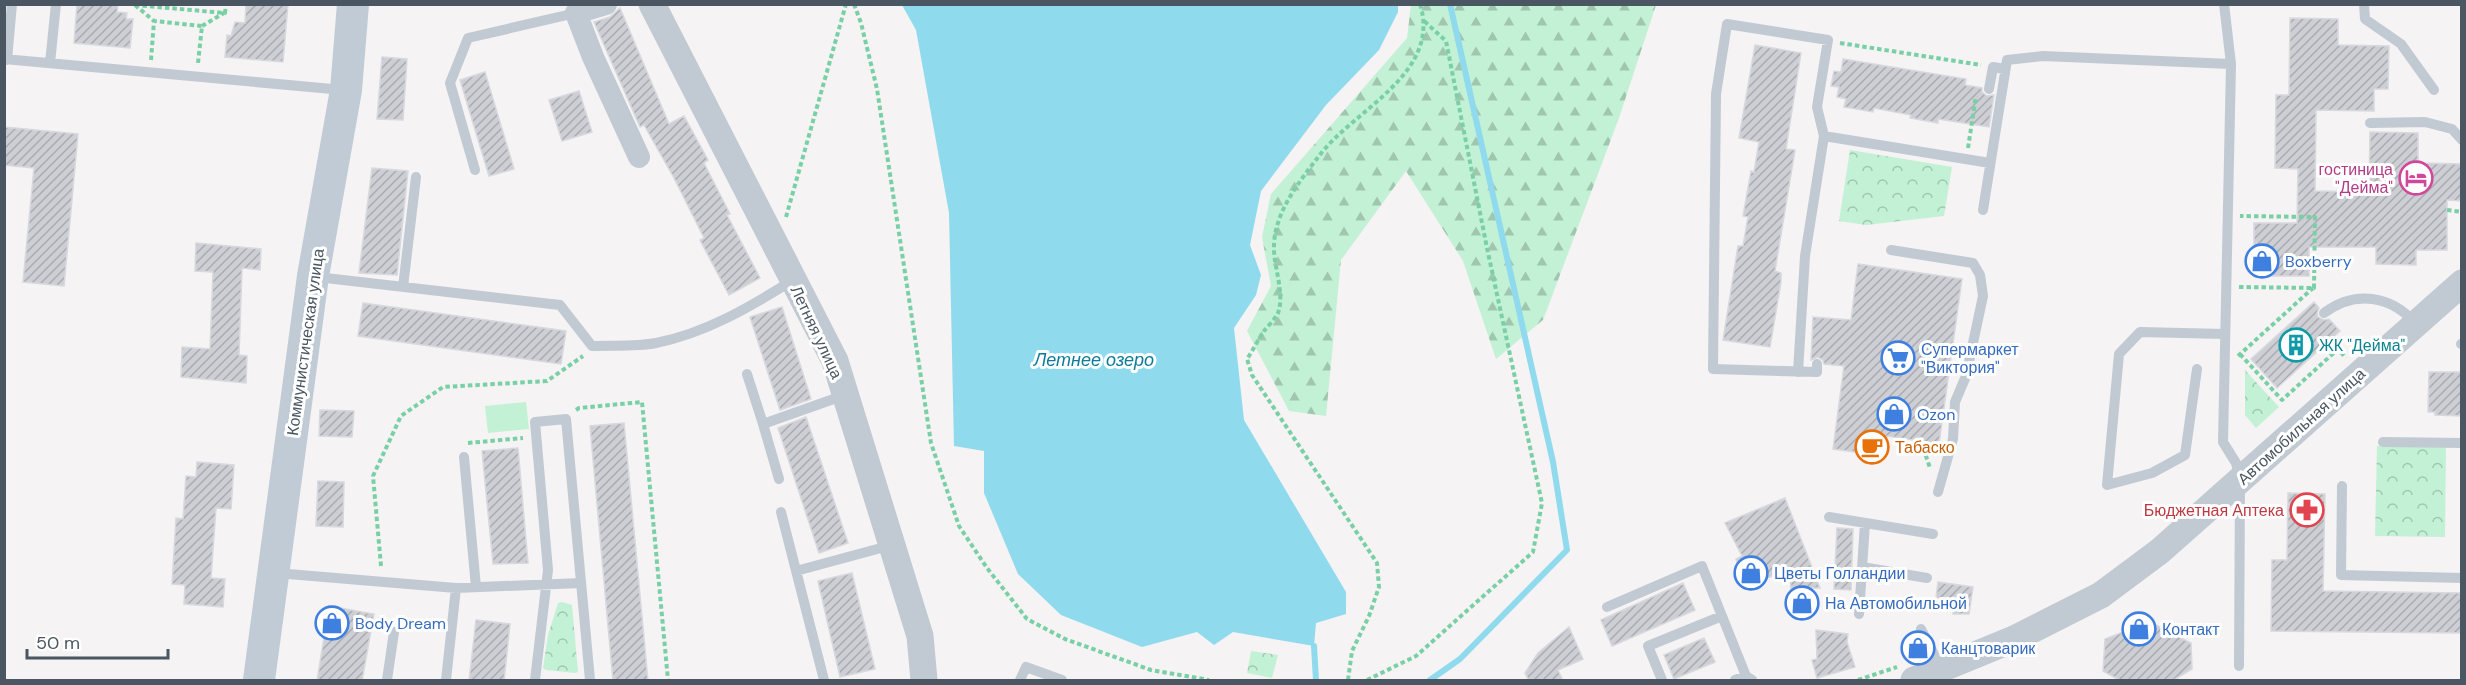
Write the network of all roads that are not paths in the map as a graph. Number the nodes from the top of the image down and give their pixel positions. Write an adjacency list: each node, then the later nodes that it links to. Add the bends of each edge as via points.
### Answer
1 (12, 4): 9 (lane)
2 (56, 4): 10 (lane)
3 (353, 4): 14 (main road, Коммунистическая улица)
4 (606, 4): 8 (street)
5 (652, 4): 26 (street, Летняя улица)
6 (2224, 4): 11 (lane)
7 (2364, 4): 15 (lane, via 2365,19 2401,44)
8 (576, 13): 19 (street); 21 (lane, via 468,38 450,83)
9 (6, 59): 10 (lane)
10 (50, 63): 14 (lane)
11 (2231, 64): 12 (lane, via 2043,56 2007,60); 31 (lane)
12 (2006, 69): 13 (lane, via 1993,67); 20 (lane)
13 (1983, 89)
14 (346, 90): 25 (main road, Коммунистическая улица)
15 (2434, 90)
16 (2370, 123): 18 (lane, via 2425,122 2452,129)
17 (1824, 136): 20 (lane); 34 (lane, via 1804,256); 34 (lane, via 1817,107 1828,40 1727,24 1716,94 1713,369)
18 (2462, 140)
19 (639, 157)
20 (1990, 163): 23 (lane)
21 (475, 170)
22 (416, 177): 28 (lane)
23 (1983, 210)
24 (1891, 250): 44 (lane, via 1973,263 1980,275 1983,296 1966,376 1955,402 1953,439)
25 (313, 276): 28 (lane); 52 (main road, Коммунистическая улица)
26 (793, 280): 28 (lane, via 708,328 654,344 592,346 560,304); 36 (street, Летняя улица, via 835,361)
27 (2462, 283): 30 (street, Автомобильная улица)
28 (403, 287)
29 (2324, 313): 30 (lane, via 2351,299 2374,298 2397,306)
30 (2416, 324): 42 (street, Автомобильная улица)
31 (2225, 334): 33 (lane, via 2140,332 2119,354 2107,485 2152,473 2185,455); 42 (lane, via 2223,442 2236,463)
32 (1817, 364): 34 (lane, via 1817,372)
33 (2197, 369)
34 (1798, 372)
35 (747, 374): 37 (lane)
36 (845, 395): 37 (lane); 49 (street, Летняя улица)
37 (763, 424): 41 (lane)
38 (2382, 442): 39 (lane)
39 (2462, 443)
40 (464, 457): 57 (lane)
41 (778, 479)
42 (2240, 481): 64 (lane); 65 (street, Автомобильная улица, via 2160,551 2101,595)
43 (2342, 486): 54 (lane, via 2341,575)
44 (1938, 492)
45 (781, 512): 51 (lane)
46 (1829, 517): 47 (lane)
47 (1865, 523): 48 (lane); 50 (lane)
48 (1933, 534)
49 (892, 545): 51 (lane); 66 (street, Летняя улица, via 920,636)
50 (1862, 567): 53 (lane); 60 (lane)
51 (796, 571): 73 (lane)
52 (274, 573): 58 (lane); 68 (main road, Коммунистическая улица)
53 (1928, 578)
54 (2462, 578)
55 (581, 583): 56 (lane); 56 (lane, via 566,419 535,422 548,570); 72 (lane)
56 (546, 585): 57 (lane); 71 (lane)
57 (476, 587): 58 (lane)
58 (456, 588): 70 (lane)
59 (1606, 607): 61 (lane, via 1702,566)
60 (1859, 614)
61 (1722, 616): 67 (lane); 76 (lane, via 1648,646)
62 (1921, 629): 65 (lane)
63 (394, 632): 69 (lane)
64 (2239, 666)
65 (1942, 670): 77 (street, Автомобильная улица)
66 (921, 679)
67 (1745, 679)
68 (259, 681)
69 (387, 681)
70 (446, 681)
71 (536, 681)
72 (590, 681)
73 (824, 681)
74 (1020, 681): 75 (lane, via 1026,667)
75 (1062, 681)
76 (1662, 681)
77 (1914, 681)

